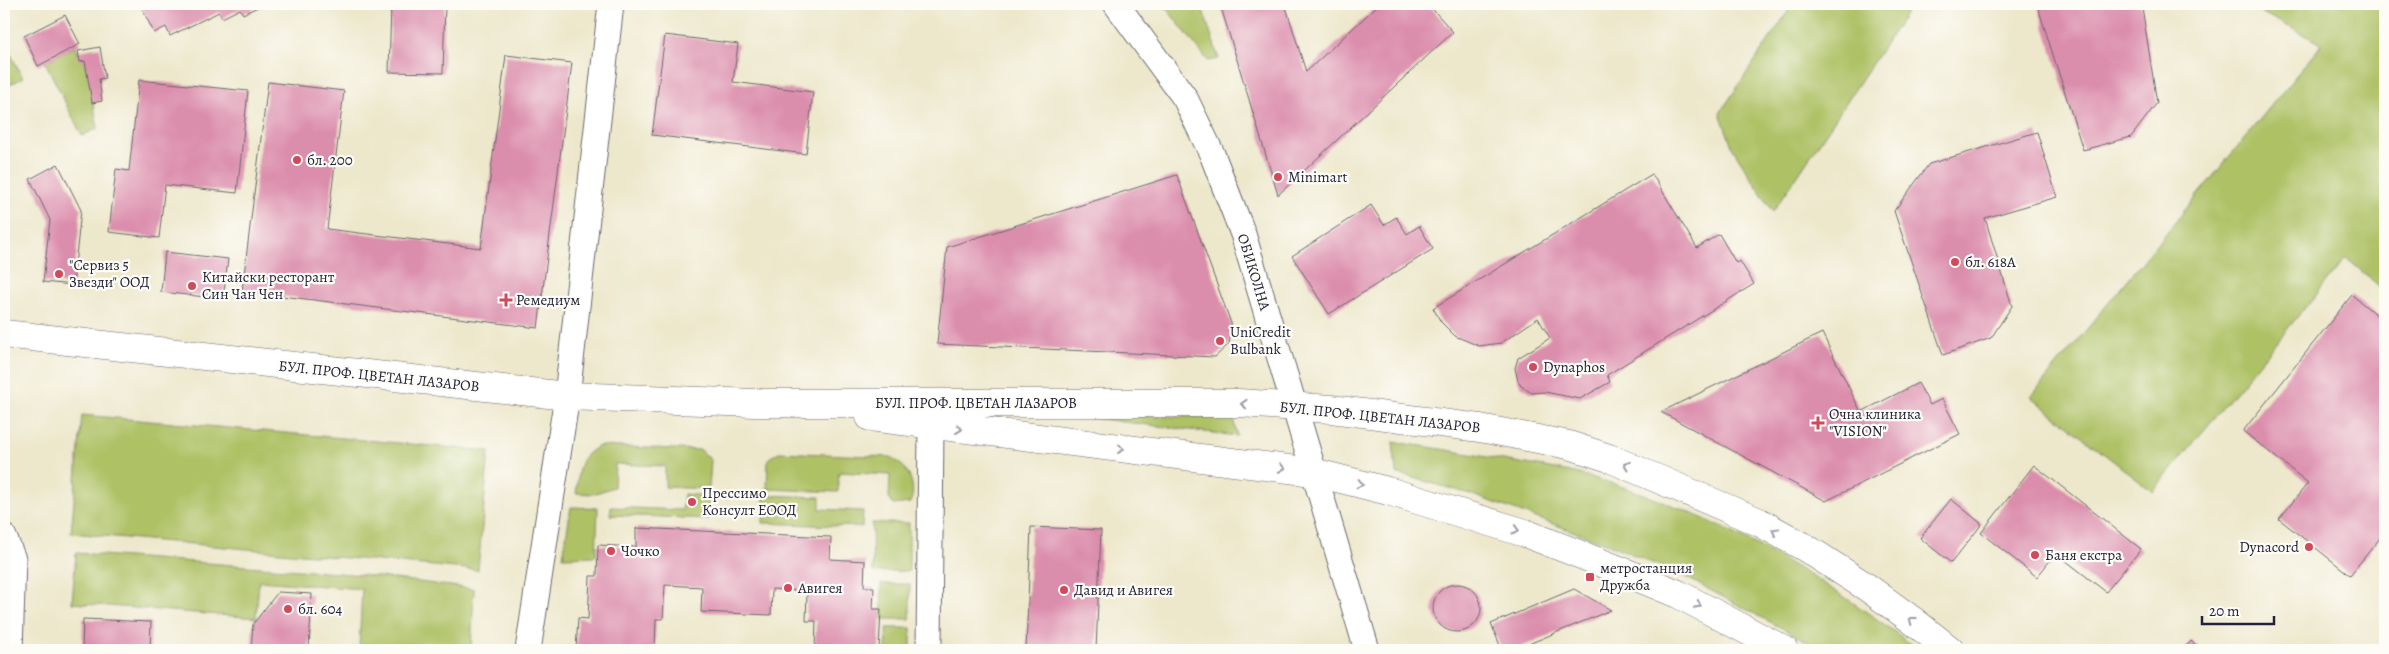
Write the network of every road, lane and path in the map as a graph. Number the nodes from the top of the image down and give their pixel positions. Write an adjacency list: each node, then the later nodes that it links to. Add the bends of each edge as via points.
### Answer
1 (611, 4): 4 (street)
2 (1116, 4): 6 (street, ОБИКОЛНА, via 1185,98 1212,154 1243,234)
3 (4, 334): 4 (main road, БУЛ. ПРОФ. ЦВЕТАН ЛАЗАРОВ)
4 (567, 396): 5 (main road, БУЛ. ПРОФ. ЦВЕТАН ЛАЗАРОВ); 11 (street)
5 (755, 403): 6 (main road, БУЛ. ПРОФ. ЦВЕТАН ЛАЗАРОВ, one-way to 5, via 1238,403); 7 (main road, БУЛ. ПРОФ. ЦВЕТАН ЛАЗАРОВ)
6 (1293, 406): 8 (street, ОБИКОЛНА); 15 (main road, БУЛ. ПРОФ. ЦВЕТАН ЛАЗАРОВ, one-way to 6, via 1898,609 1806,548 1759,522 1609,458 1569,445 1480,428)
7 (932, 425): 8 (main road, БУЛ. ПРОФ. ЦВЕТАН ЛАЗАРОВ, one-way to 8); 12 (street)
8 (1313, 472): 13 (street, ОБИКОЛНА); 14 (main road, БУЛ. ПРОФ. ЦВЕТАН ЛАЗАРОВ, one-way to 14, via 1525,533 1678,594)
9 (4, 537): 10 (street, via 13,559)
10 (10, 650)
11 (528, 650)
12 (930, 650)
13 (1367, 650)
14 (1784, 650)
15 (1950, 650)

